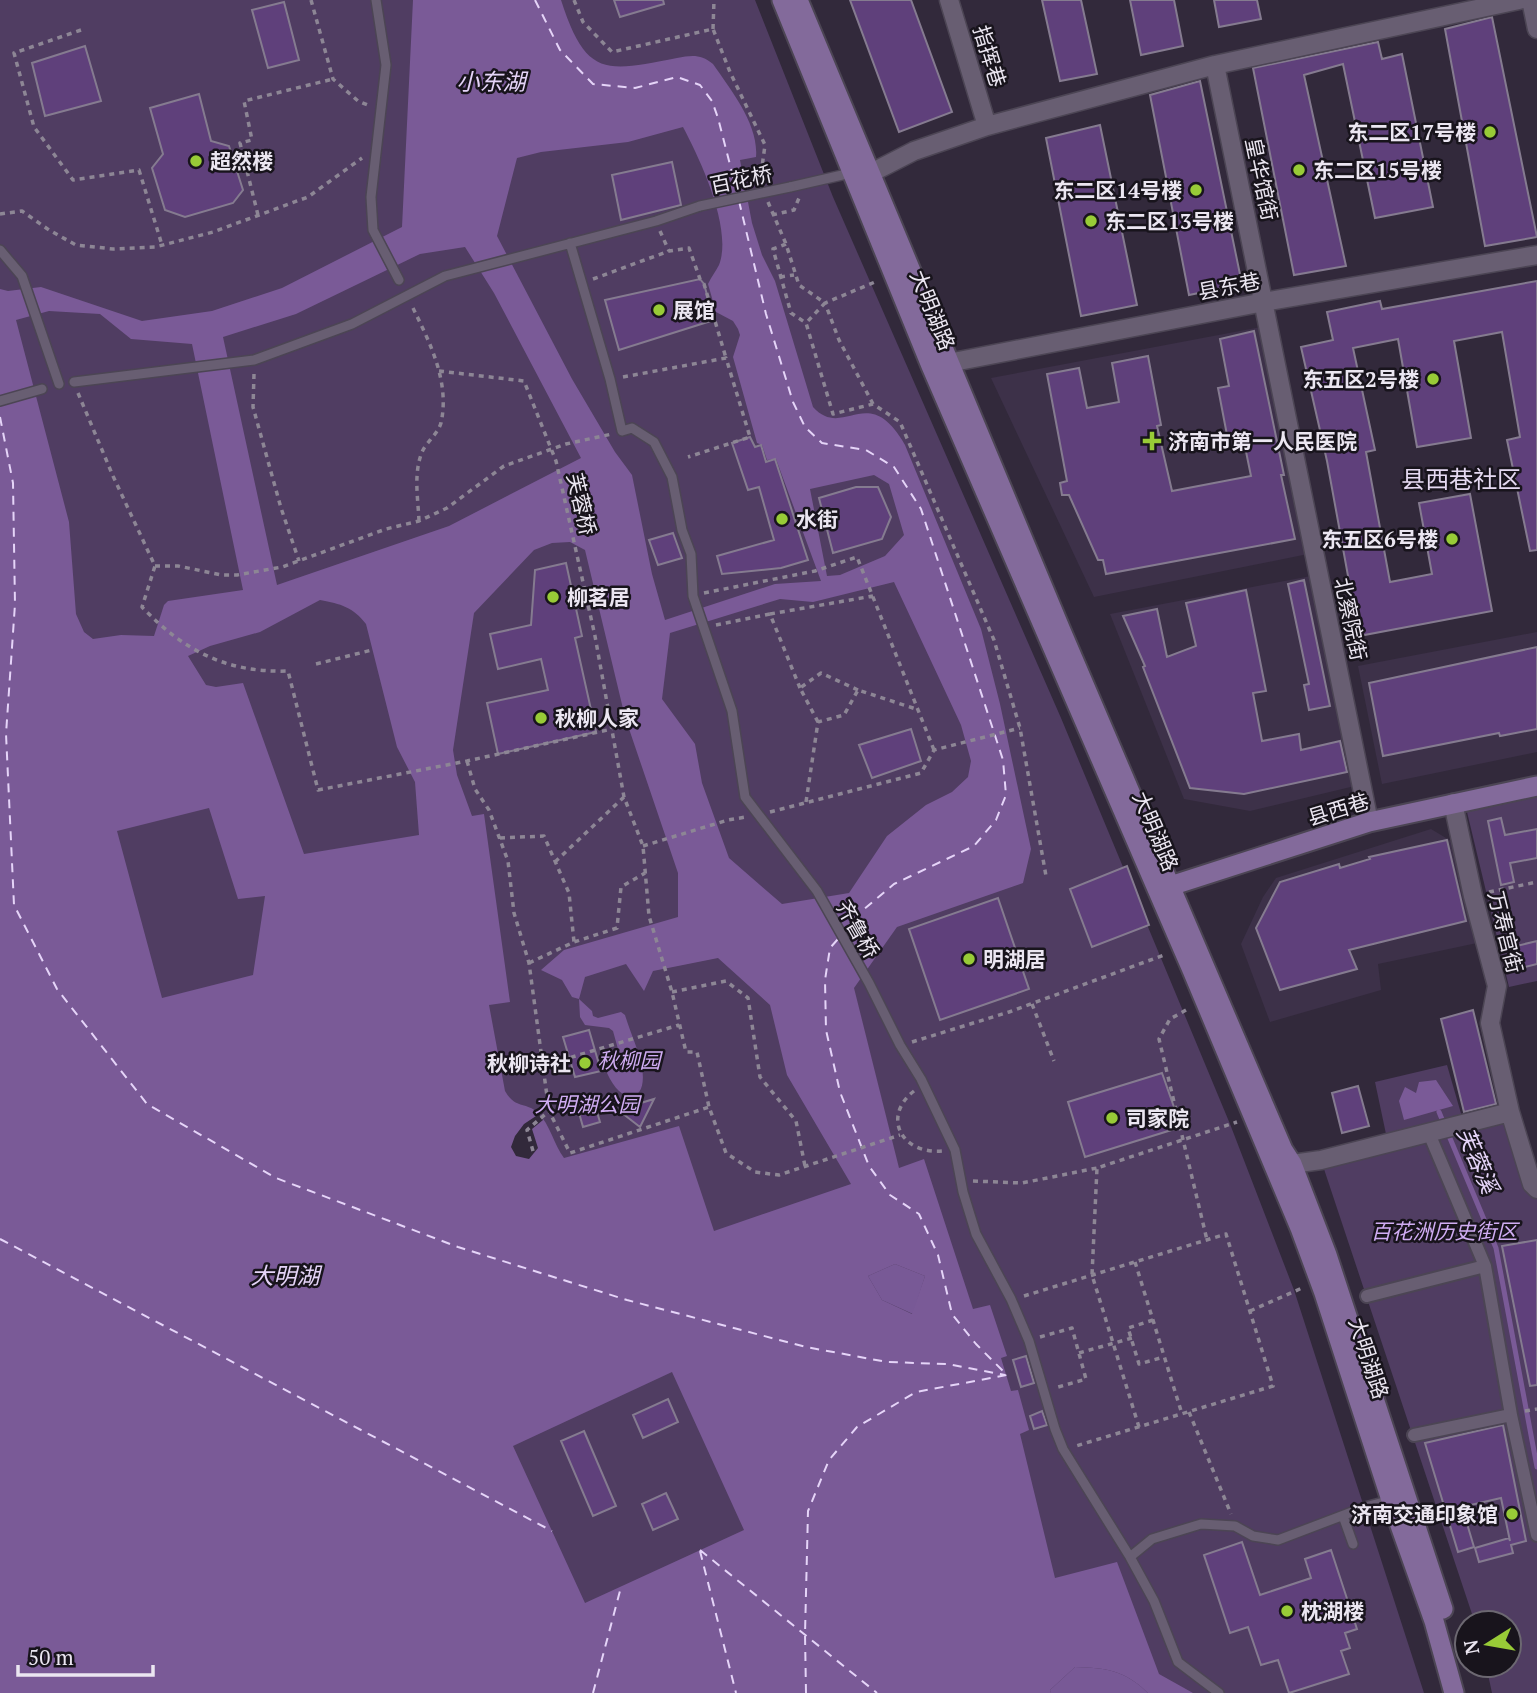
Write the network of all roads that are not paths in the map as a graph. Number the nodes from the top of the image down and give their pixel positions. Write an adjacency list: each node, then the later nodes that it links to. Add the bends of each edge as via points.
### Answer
1 (376, 0): 14 (lane, via 386,65 371,197 373,230)
2 (782, 0): 10 (main road, 大明湖路)
3 (798, 0): 10 (main road, 大明湖路)
4 (949, 0): 9 (street, 指挥巷)
5 (1519, 0): 8 (street)
6 (1531, 0): 7 (street)
7 (1537, 29)
8 (1215, 65): 9 (street); 15 (street, 皇华馆街)
9 (987, 126): 10 (street)
10 (860, 174): 11 (lane, 百花桥, bridge, via 700,206); 16 (main road, 大明湖路)
11 (570, 243): 17 (lane, 百花桥, via 445,276 352,324 254,360); 37 (lane, 齐鲁桥, via 622,431 632,428 654,442 672,477 691,554 694,598 732,712 745,797 817,891 924,1083 955,1150 976,1234 1029,1341 1063,1449)
12 (0, 250): 18 (lane, via 22,276)
13 (1537, 255): 15 (street, 县东巷)
14 (399, 280)
15 (1264, 302): 16 (street, 县东巷); 23 (street, 北察院街)
16 (940, 364): 24 (main road, 大明湖路)
17 (74, 382)
18 (59, 384)
19 (42, 389): 20 (lane)
20 (0, 401)
21 (1537, 786): 22 (main road, 县西巷)
22 (1453, 803): 23 (main road, 县西巷); 25 (street, 万寿宫街, via 1497,986 1490,1023)
23 (1369, 822): 24 (main road, 县西巷)
24 (1164, 888): 27 (main road, 大明湖路); 33 (main road, 大明湖路, via 1321,1284)
25 (1510, 1112): 26 (street); 28 (street, 万寿宫街)
26 (1431, 1130): 27 (street); 29 (street)
27 (1292, 1164): 40 (main road, 大明湖路, via 1409,1503)
28 (1537, 1189)
29 (1485, 1266): 30 (street); 31 (street)
30 (1367, 1296)
31 (1511, 1415): 32 (street); 35 (street)
32 (1413, 1435)
33 (1391, 1500): 34 (lane); 39 (main road, 大明湖路)
34 (1342, 1516): 36 (lane); 37 (lane, via 1278,1540 1253,1536 1235,1526 1201,1524 1153,1539)
35 (1537, 1535)
36 (1353, 1544)
37 (1130, 1557): 38 (lane, 齐鲁桥, via 1154,1601 1178,1662)
38 (1219, 1693)
39 (1454, 1693)
40 (1468, 1693)

